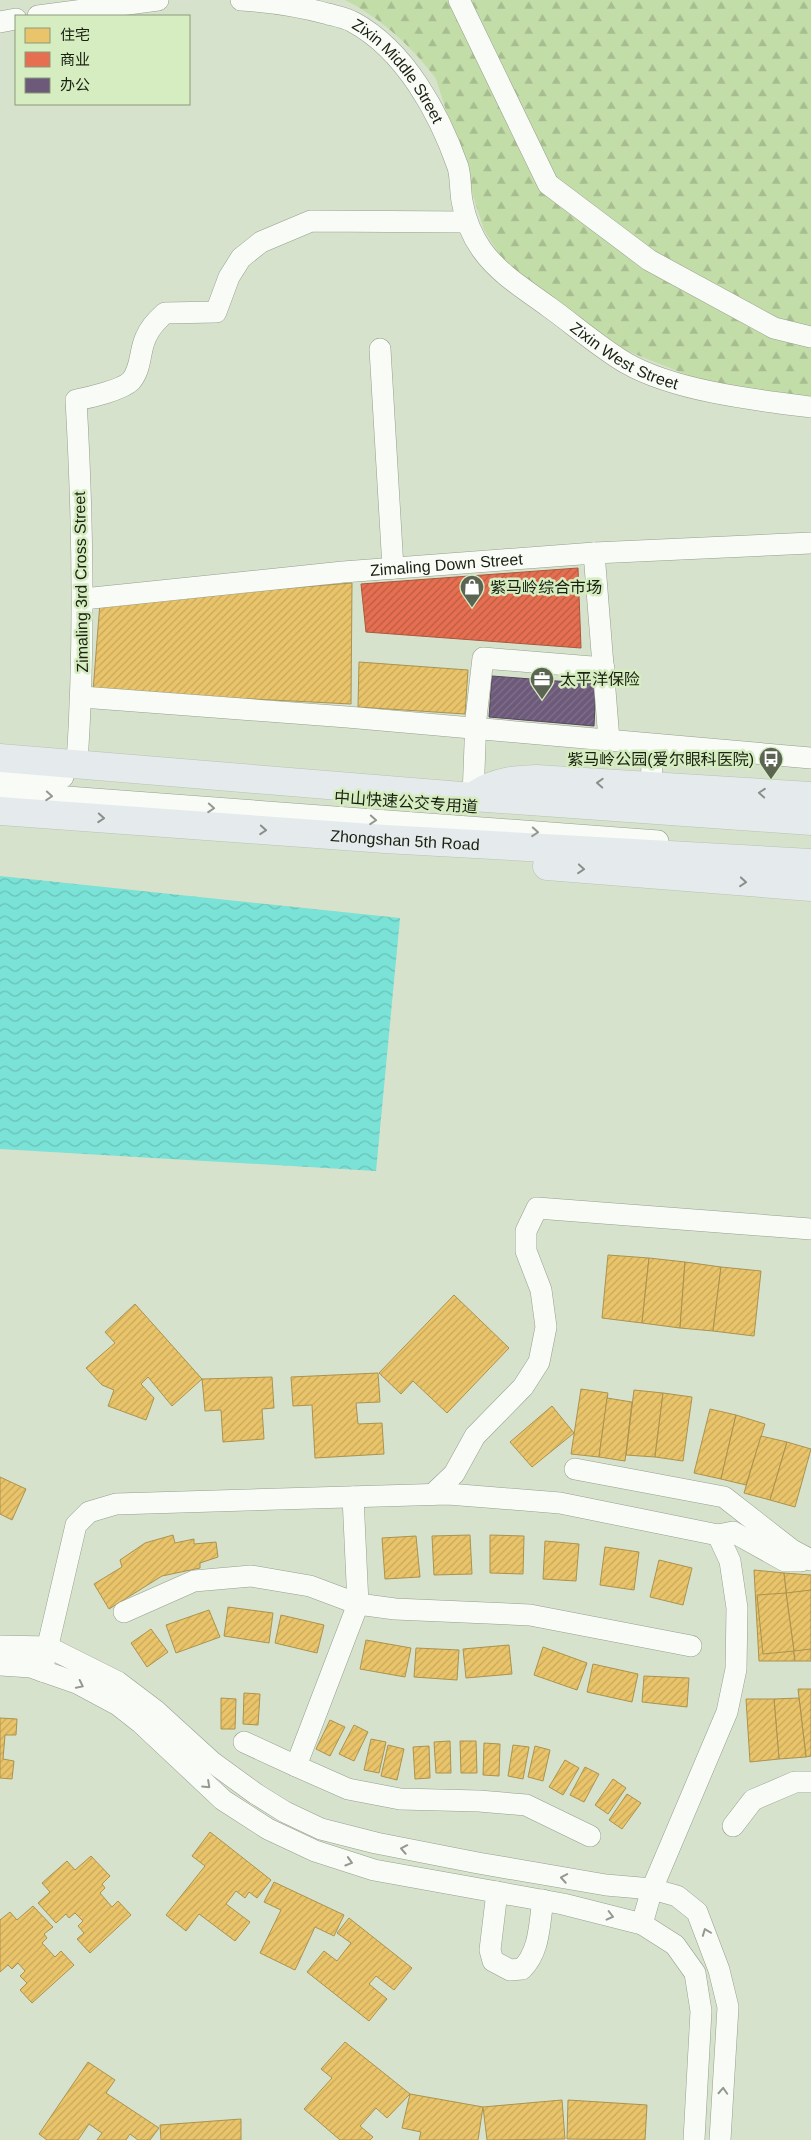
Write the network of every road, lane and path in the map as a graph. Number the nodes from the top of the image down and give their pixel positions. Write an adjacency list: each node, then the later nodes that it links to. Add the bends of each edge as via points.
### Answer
1 (158, 0): 4 (street)
2 (241, 0): 7 (street, Zixin Middle Street, via 302,7 351,21 376,36 397,56 427,99 444,134 458,170 462,203)
3 (459, 0): 8 (street, via 548,184 648,260 774,328)
4 (46, 15)
5 (15, 19): 6 (street)
6 (0, 22)
7 (470, 228): 10 (street, Zixin West Street, via 483,252 512,280 626,363 696,388); 14 (street, Zimaling 3rd Cross Street, via 311,221 261,242 241,258 229,277 216,312 165,313 153,324 145,338 140,364 130,382 76,400)
8 (811, 337)
9 (380, 349): 13 (street)
10 (811, 407)
11 (811, 543): 12 (street, Zimaling Down Street)
12 (594, 553): 13 (street, Zimaling Down Street); 15 (street)
13 (392, 568): 14 (street, Zimaling Down Street)
14 (83, 599): 16 (street, Zimaling 3rd Cross Street)
15 (604, 668): 17 (street); 26 (street, via 483,658 476,718)
16 (82, 697): 17 (street); 21 (street, Zimaling 3rd Cross Street)
17 (609, 740): 18 (street)
18 (653, 745): 20 (street); 23 (street)
19 (0, 758): 21 (main road)
20 (811, 758)
21 (77, 764): 26 (main road)
22 (0, 772): 29 (street, 中山快速公交专用道)
23 (651, 786): 25 (main road, one-way to 23); 26 (main road, one-way to 26, via 510,780 491,785)
24 (0, 792): 31 (street, 中山快速公交专用道, one-way to 31)
25 (811, 796)
26 (473, 797): 28 (main road)
27 (0, 811): 30 (main road, Zhongshan 5th Road, one-way to 30)
28 (811, 820)
29 (811, 832)
30 (467, 844): 32 (main road, Zhongshan 5th Road); 33 (main road, one-way to 33, via 514,863)
31 (811, 852)
32 (811, 862)
33 (811, 887)
34 (811, 1229): 36 (street, via 537,1208 526,1231 526,1251 541,1290 546,1327 539,1362 523,1387 475,1436 454,1474)
35 (575, 1470): 39 (street, via 724,1497)
36 (433, 1494): 37 (street); 38 (street, via 560,1503)
37 (353, 1496): 40 (street); 44 (street, via 116,1504 89,1512 76,1525)
38 (718, 1535): 39 (street, via 733,1532 785,1561); 52 (street, via 732,1570 737,1608 736,1669 727,1712)
39 (811, 1561)
40 (358, 1604): 41 (street, via 310,1586 251,1576 194,1582); 43 (street, via 395,1609 530,1615); 48 (street)
41 (124, 1612)
42 (0, 1646): 44 (street)
43 (691, 1646)
44 (48, 1647): 46 (street); 52 (street, one-way to 44, via 606,1885 478,1863 376,1843 321,1828 285,1812 212,1762 155,1710 118,1682)
45 (0, 1665): 46 (street)
46 (42, 1671): 53 (street, one-way to 53, via 77,1683 118,1705 223,1800 268,1829 315,1851 374,1870)
47 (244, 1742): 48 (street)
48 (296, 1766): 51 (street, via 348,1789 400,1799 526,1805)
49 (811, 1782): 50 (street, via 795,1782 754,1800)
50 (733, 1826)
51 (590, 1836)
52 (652, 1889): 55 (street); 57 (street, one-way to 52, via 728,2008 718,1970 697,1912 677,1896)
53 (498, 1892): 54 (street); 54 (street, via 490,1950 493,1961 510,1970 522,1969 531,1960 536,1949)
54 (543, 1900): 55 (street, one-way to 55)
55 (642, 1924): 56 (street, via 675,1944 695,1973 701,2011)
56 (694, 2140)
57 (720, 2140)

